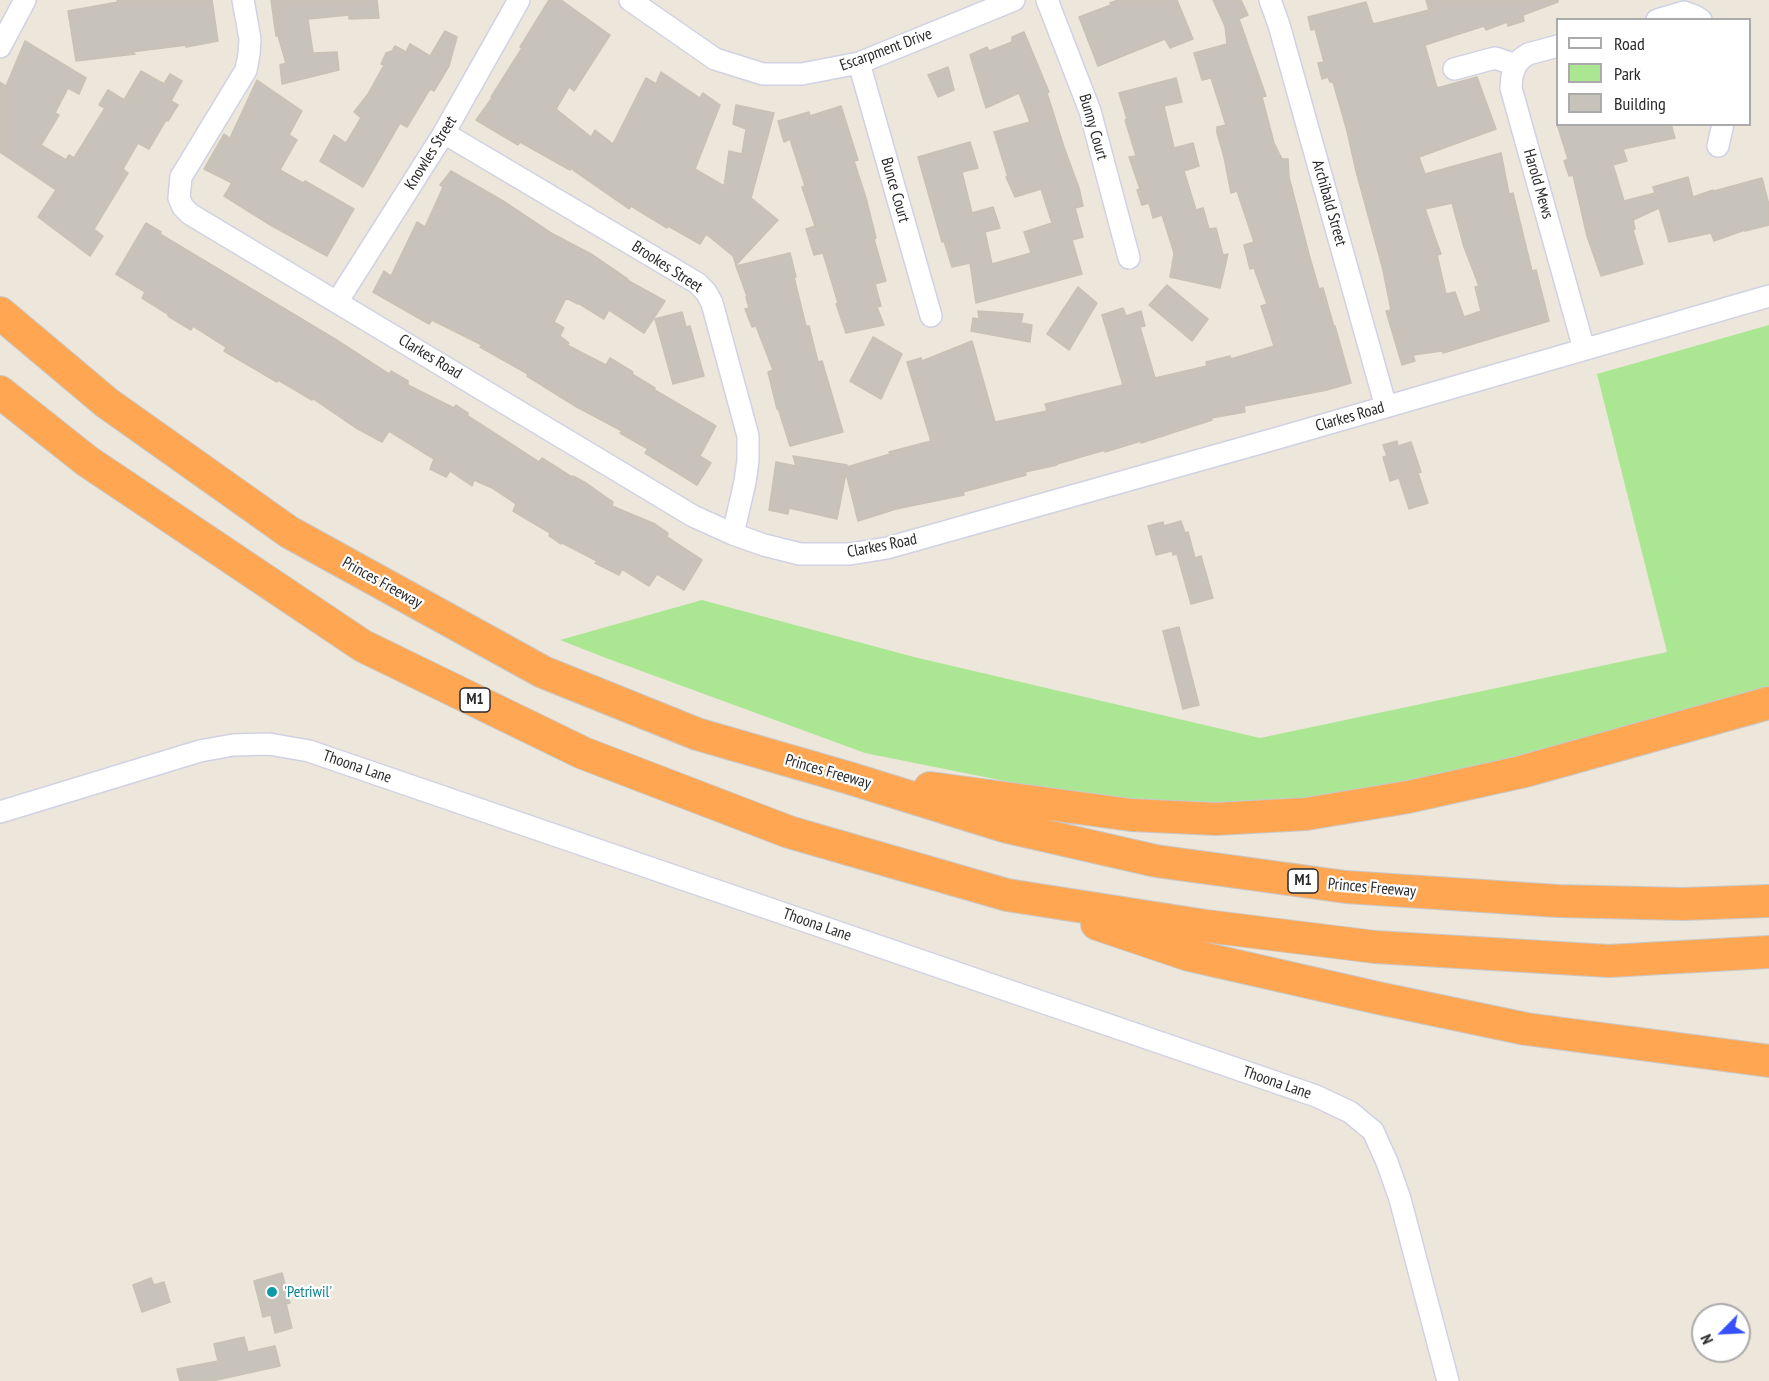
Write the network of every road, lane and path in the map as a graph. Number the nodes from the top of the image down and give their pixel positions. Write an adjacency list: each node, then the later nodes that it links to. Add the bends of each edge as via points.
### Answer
1 (25, 0): 11 (street)
2 (243, 0): 20 (street, Clarkes Road, via 250,39 246,70 181,177 179,198 190,214)
3 (519, 0): 16 (street, Knowles Street)
4 (630, 0): 12 (street, Escarpment Drive, via 715,59 763,74 802,75)
5 (1014, 0): 12 (street, Escarpment Drive)
6 (1047, 0): 18 (street, Bunny Court, via 1090,111)
7 (1270, 0): 25 (street, Archibald Street)
8 (1664, 18): 9 (street, via 1684,12)
9 (1698, 18)
10 (1556, 46): 13 (street, via 1528,54)
11 (0, 47)
12 (859, 63): 22 (street, Bunce Court)
13 (1516, 65): 14 (street, via 1495,58); 23 (street, Harold Mews, via 1511,88)
14 (1454, 69)
15 (1723, 126): 17 (street)
16 (444, 133): 20 (street, Knowles Street); 26 (street, Brookes Street, via 697,283 706,292 748,436 745,482)
17 (1718, 146)
18 (1129, 258)
19 (1766, 296): 23 (street, Clarkes Road)
20 (337, 302): 26 (street, Clarkes Road, via 693,516)
21 (0, 313): 28 (highway, Princes Freeway / M1, via 107,403 290,532 543,672 697,734)
22 (931, 316)
23 (1584, 349): 25 (street, Clarkes Road)
24 (0, 392): 30 (highway, M1, via 87,461 373,651 583,753 767,824)
25 (1386, 407): 26 (street, Clarkes Road, via 886,548 850,554 800,554)
26 (733, 534)
27 (1769, 703): 28 (highway, via 1521,772 1306,814 1216,819 1131,815)
28 (849, 778): 31 (highway, Princes Freeway / M1, via 1007,827 1156,861 1346,887 1558,901)
29 (0, 812): 34 (street, Thoona Lane, via 200,751 269,744 309,751 1316,1096 1350,1112 1373,1131 1400,1199)
30 (1007, 895): 32 (highway, M1, via 1375,947 1609,962); 33 (highway, via 1189,955 1378,998 1526,1029)
31 (1769, 901)
32 (1769, 952)
33 (1769, 1061)
34 (1448, 1381)

